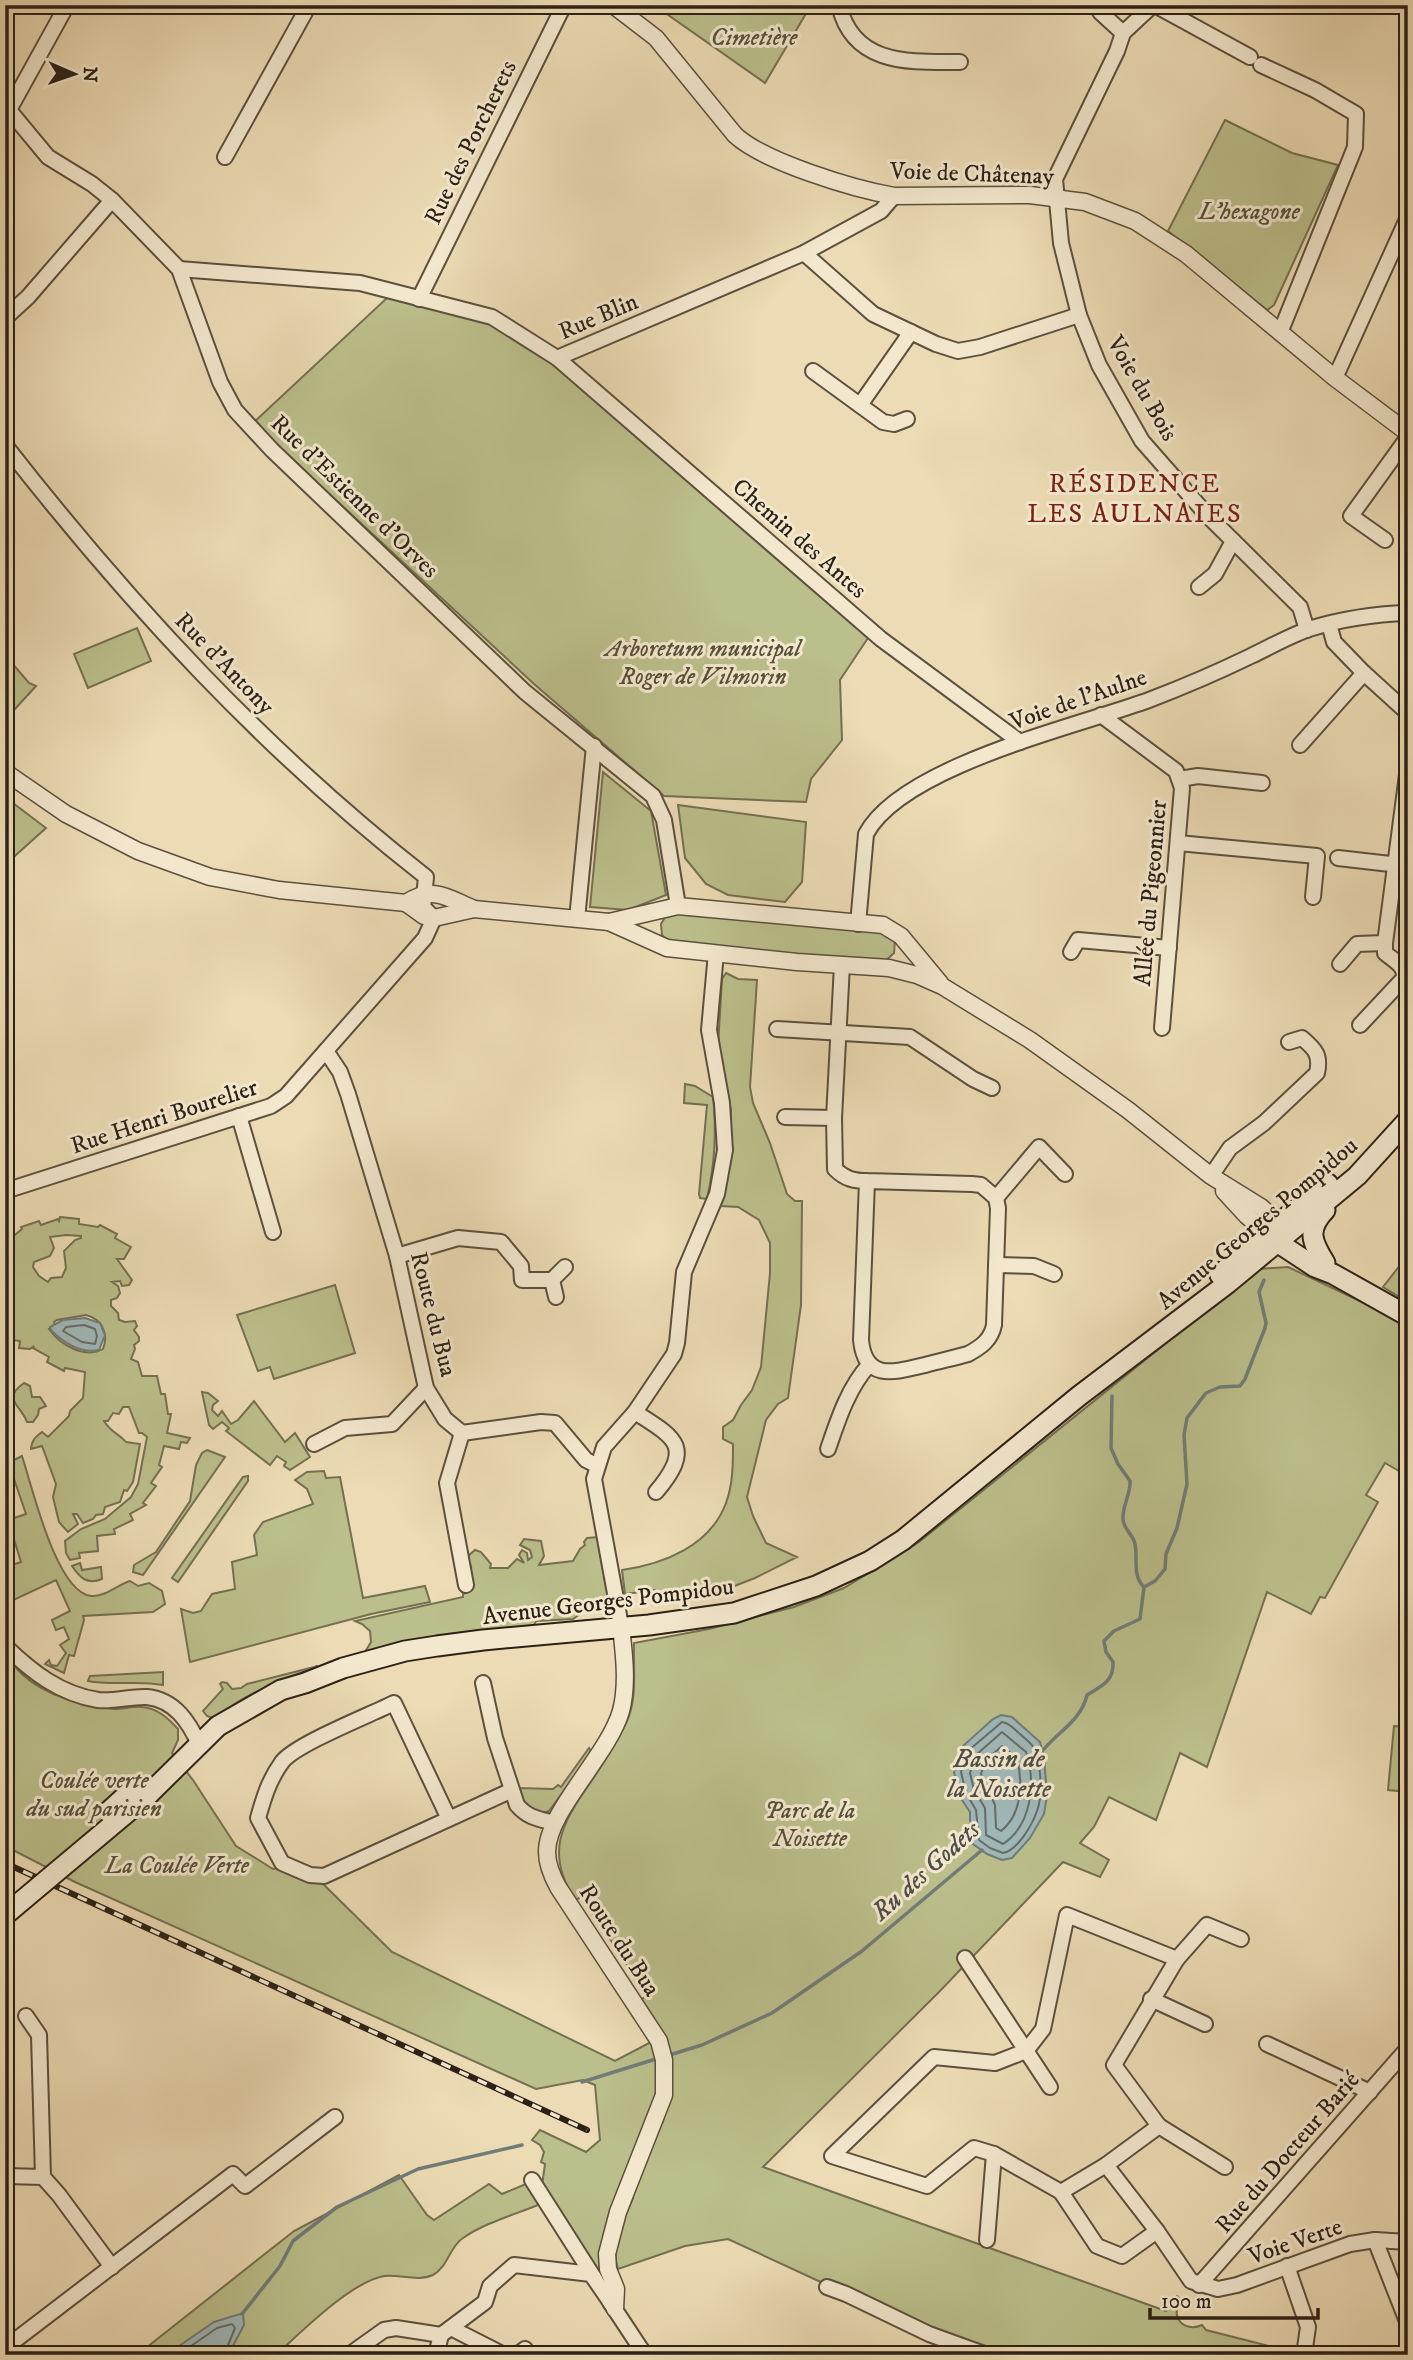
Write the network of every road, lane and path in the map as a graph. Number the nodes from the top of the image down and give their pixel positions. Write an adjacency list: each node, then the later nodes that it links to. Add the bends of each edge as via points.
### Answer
1 (66, 5): 10 (street)
2 (309, 5): 11 (street)
3 (564, 5): 18 (street, Rue des Porcherets)
4 (613, 5): 12 (street, Voie de Châtenay, via 656,38 750,148)
5 (839, 5): 9 (street, via 850,32 877,54 905,61)
6 (1099, 5): 8 (street, via 1100,12)
7 (1154, 5): 8 (street); 22 (street, via 1356,114 1355,147)
8 (1123, 33): 13 (street, Voie du Bois, via 1055,179)
9 (960, 62)
10 (7, 109): 14 (street, Rue d'Estienne d'Orves, via 54,162)
11 (225, 157)
12 (894, 196): 13 (street, Voie de Châtenay, via 1017,194); 16 (street, Rue Blin, via 881,211)
13 (1057, 198): 19 (street, Voie du Bois, via 1061,243); 22 (street, Voie de Châtenay, via 1105,208 1153,231)
14 (112, 200): 17 (street, Rue d'Estienne d'Orves); 20 (street)
15 (1408, 217): 25 (street)
16 (804, 253): 21 (street, via 873,314); 23 (street, Rue Blin)
17 (179, 269): 18 (street, Rue Blin, via 360,283); 41 (street, Rue d'Estienne d'Orves, via 220,382 235,410 524,692)
18 (419, 299): 23 (street, Rue Blin, via 492,317)
19 (1079, 314): 21 (street, via 958,351); 31 (street, Voie du Bois, via 1099,365 1142,441)
20 (5, 318)
21 (911, 332): 26 (street)
22 (1280, 333): 25 (street, Voie de Châtenay)
23 (557, 358): 39 (street, Chemin des Antes, via 881,639)
24 (813, 371): 26 (street)
25 (1335, 378): 28 (street, Voie de Châtenay)
26 (860, 405): 27 (street, via 883,422)
27 (907, 419)
28 (1408, 435): 30 (street, via 1351,516)
29 (5, 445): 49 (street, Rue d'Antony, via 219,694 330,800 426,877)
30 (1385, 540)
31 (1233, 541): 32 (street, via 1214,574); 35 (street, Voie du Bois, via 1300,607)
32 (1199, 587)
33 (1408, 613): 34 (street, Voie de l'Aulne)
34 (1329, 624): 35 (street, Voie de l'Aulne); 36 (street, via 1334,642)
35 (1307, 630): 38 (street, Voie de l'Aulne, via 1150,699)
36 (1364, 673): 37 (street); 40 (street)
37 (1408, 713)
38 (1101, 715): 39 (street, Voie de l'Aulne); 44 (street, Allée du Pigeonnier, via 1176,771)
39 (1020, 742): 58 (street, Voie de l'Aulne, via 922,784 874,822 864,845)
40 (1300, 745)
41 (594, 746): 52 (street, Rue d'Estienne d'Orves, via 658,804); 56 (street)
42 (1408, 767): 48 (street)
43 (5, 772): 51 (street, via 66,814 114,839 210,877 279,890)
44 (1180, 779): 45 (street, via 1198,776); 46 (street, Allée du Pigeonnier)
45 (1262, 783)
46 (1178, 843): 50 (street, via 1317,856); 62 (street, Allée du Pigeonnier)
47 (1338, 858): 48 (street)
48 (1401, 865): 61 (street)
49 (426, 893): 51 (street); 53 (street); 55 (street, via 424,907)
50 (1313, 897)
51 (406, 903): 55 (street)
52 (678, 906): 54 (street); 58 (street)
53 (474, 909): 55 (street); 56 (street)
54 (658, 911): 57 (street); 60 (street, via 653,928)
55 (434, 918): 74 (street, Rue Henri Bourelier, via 425,938)
56 (578, 919): 57 (street)
57 (609, 922): 60 (street)
58 (858, 923): 59 (street, via 883,925)
59 (901, 936): 67 (street, via 900,958); 68 (street)
60 (656, 942): 64 (street, via 667,948)
61 (1385, 943): 65 (street, via 1357,944); 69 (street, via 1385,953 1404,969 1404,978)
62 (1169, 947): 63 (street, via 1078,940); 70 (street, Allée du Pigeonnier)
63 (1071, 952)
64 (716, 953): 66 (street); 100 (street, via 709,1030 722,1103 723,1170 684,1272 674,1354)
65 (1340, 964)
66 (842, 965): 67 (street); 72 (street)
67 (889, 968): 68 (street)
68 (942, 986): 81 (street, via 1041,1048)
69 (1360, 1025)
70 (1162, 1028)
71 (777, 1029): 72 (street)
72 (838, 1032): 75 (street, via 910,1037); 78 (street)
73 (1289, 1042): 81 (street, via 1302,1038 1317,1051 1317,1073 1230,1148)
74 (326, 1051): 76 (street, Rue Henri Bourelier, via 286,1096); 88 (street, Route du Bua, via 348,1094)
75 (992, 1088)
76 (239, 1116): 84 (street, Rue Henri Bourelier); 86 (street)
77 (785, 1116): 78 (street)
78 (834, 1118): 83 (street, via 835,1169 842,1177)
79 (1406, 1121): 82 (main road, Avenue Georges Pompidou); 87 (main road, Avenue Georges Pompidou)
80 (1065, 1174): 85 (street, via 1039,1147)
81 (1211, 1176): 87 (street, via 1247,1216)
82 (1357, 1176): 87 (main road, Avenue Georges Pompidou); 91 (main road, via 1315,1220 1314,1245)
83 (867, 1181): 85 (street, via 981,1185); 98 (street, via 861,1340)
84 (5, 1191)
85 (996, 1198): 89 (street)
86 (273, 1232)
87 (1278, 1233): 91 (main road); 94 (main road, Avenue Georges Pompidou); 97 (main road, Avenue Georges Pompidou)
88 (397, 1256): 93 (street, via 458,1238 501,1242 521,1266 522,1280); 99 (street, Route du Bua)
89 (996, 1265): 92 (street, via 1034,1266); 98 (street, via 994,1325 984,1344 968,1354 894,1372)
90 (565, 1267): 93 (street)
91 (1324, 1268): 94 (main road, via 1282,1261 1259,1266); 96 (main road)
92 (1054, 1274)
93 (552, 1280): 95 (street)
94 (1228, 1283): 97 (main road, Avenue Georges Pompidou)
95 (556, 1297)
96 (1408, 1316)
97 (1134, 1354): 107 (main road, Avenue Georges Pompidou, via 942,1510 870,1560 816,1587 734,1613)
98 (869, 1365): 103 (street, via 838,1420)
99 (426, 1388): 101 (street, Route du Bua, via 445,1419); 102 (street, via 392,1424 345,1428)
100 (635, 1412): 104 (street, via 604,1447); 105 (street, via 674,1441 675,1464)
101 (462, 1433): 104 (street, via 555,1423 586,1460); 106 (street, via 447,1483)
102 (314, 1444)
103 (828, 1449)
104 (596, 1465): 107 (street, via 594,1479)
105 (656, 1492)
106 (466, 1585)
107 (621, 1626): 110 (main road, Avenue Georges Pompidou, via 405,1651 343,1668 305,1683); 114 (street, via 625,1686 621,1711 608,1742)
108 (5, 1646): 110 (street, via 62,1690 99,1700 148,1697 170,1705 183,1714)
109 (483, 1683): 112 (street)
110 (200, 1746): 111 (main road, Avenue Georges Pompidou)
111 (143, 1789): 115 (main road, Avenue Georges Pompidou, bridge); 116 (main road, Avenue Georges Pompidou, bridge)
112 (510, 1791): 113 (street); 114 (street, via 524,1813)
113 (449, 1819): 113 (street, via 324,1876 282,1863 258,1818 267,1786 284,1759 394,1703)
114 (555, 1823): 145 (street, Route du Bua, via 549,1838 552,1876 659,2041 665,2069 664,2095 618,2212 607,2253 616,2289)
115 (5, 1904)
116 (5, 1915)
117 (1241, 1939): 119 (street, via 1207,1925)
118 (965, 1958): 125 (street)
119 (1177, 1959): 120 (street); 125 (street, via 1067,1914 1043,2029)
120 (1151, 1999): 122 (street); 129 (street, via 1114,2065)
121 (26, 2016): 134 (street, via 39,2035)
122 (1205, 2024)
123 (1267, 2044): 127 (street)
124 (1408, 2048): 127 (street, Rue du Docteur Barié)
125 (1026, 2051): 126 (street); 130 (street, via 995,2063 934,2057 832,2156 927,2186 974,2148)
126 (1050, 2087)
127 (1370, 2092): 143 (street, Rue du Docteur Barié)
128 (335, 2117): 142 (street, via 245,2186 233,2174)
129 (1159, 2126): 131 (street); 132 (street)
130 (995, 2154): 136 (street); 138 (street)
131 (1106, 2165): 136 (street); 137 (street)
132 (1225, 2167)
133 (5, 2176): 134 (street)
134 (43, 2177): 142 (street)
135 (532, 2180): 145 (street)
136 (1061, 2192): 137 (street, via 1097,2246 1122,2256)
137 (1157, 2231): 143 (street, via 1191,2281)
138 (988, 2240)
139 (1375, 2240): 140 (street, Voie Verte); 141 (street, Voie Verte); 146 (street)
140 (1408, 2242)
141 (1287, 2266): 143 (street, Voie Verte, via 1237,2286); 149 (street, via 1308,2327)
142 (111, 2267): 148 (street)
143 (1199, 2285)
144 (827, 2287): 154 (street)
145 (614, 2309): 147 (street, via 591,2274 514,2264 490,2286 485,2302); 153 (street)
146 (1408, 2323)
147 (446, 2332): 150 (street, via 384,2330); 151 (street); 152 (street)
148 (5, 2348)
149 (1305, 2348)
150 (349, 2355)
151 (436, 2355)
152 (504, 2355)
153 (645, 2355)
154 (987, 2355)

